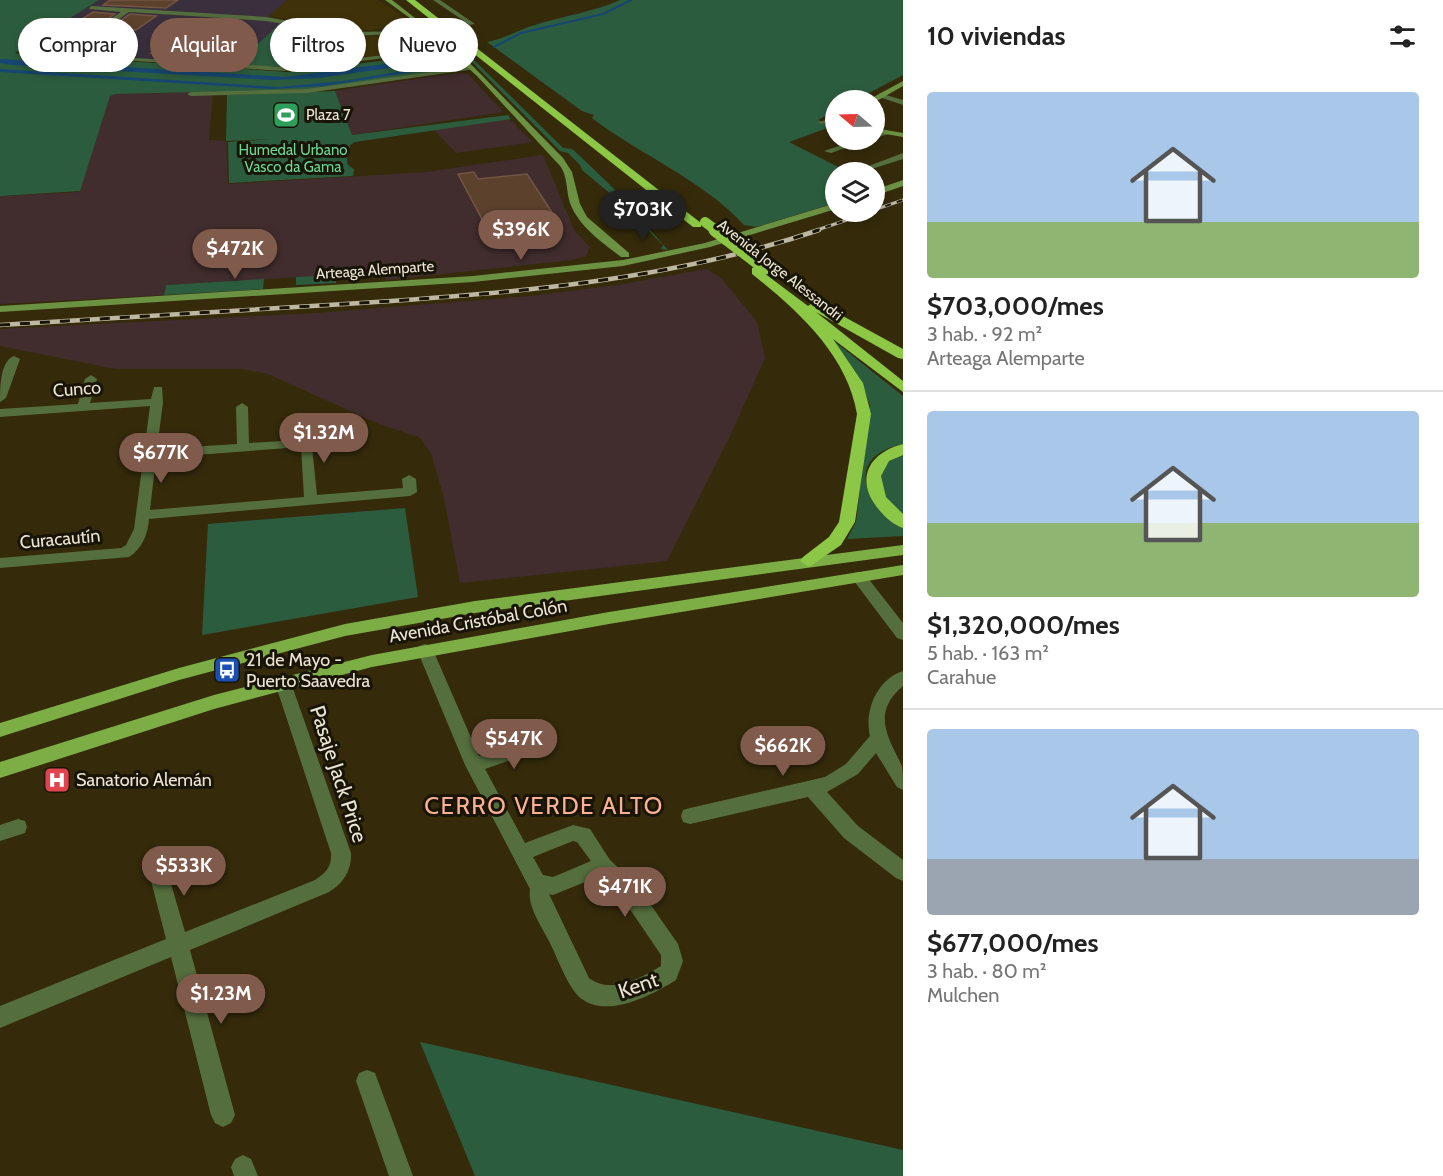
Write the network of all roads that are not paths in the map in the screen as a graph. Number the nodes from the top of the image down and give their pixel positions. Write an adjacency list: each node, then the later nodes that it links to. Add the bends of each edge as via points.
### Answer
1 (388, 0): 9 (street)
2 (410, 0): 7 (highway, Avenida Jorge Alessandri)
3 (417, 0): 35 (highway, Avenida Jorge Alessandri)
4 (436, 0): 12 (street)
5 (91, 8): 6 (street)
6 (128, 10): 8 (street); 13 (street)
7 (432, 16): 10 (highway); 11 (highway, Avenida Jorge Alessandri)
8 (116, 18)
9 (408, 18)
10 (425, 18)
11 (435, 18)
12 (463, 18)
13 (270, 20)
14 (478, 52): 35 (highway, Avenida Jorge Alessandri)
15 (378, 58): 16 (street, via 283,69)
16 (138, 60)
17 (444, 72): 21 (street, via 307,91)
18 (477, 72): 36 (street, via 568,169 578,209)
19 (903, 83): 20 (street)
20 (885, 93)
21 (191, 94)
22 (885, 96): 23 (street)
23 (903, 103)
24 (822, 122): 25 (street)
25 (825, 122)
26 (886, 132): 27 (street)
27 (903, 135)
28 (831, 150): 29 (street)
29 (828, 151)
30 (903, 156): 31 (street)
31 (885, 163)
32 (903, 183): 33 (street)
33 (885, 189)
34 (825, 209): 36 (street, Arteaga Alemparte, via 659,255)
35 (701, 224): 37 (highway, Avenida Jorge Alessandri)
36 (620, 258): 38 (street, Arteaga Alemparte, via 573,269 461,280)
37 (805, 305): 39 (highway); 41 (highway, Avenida Jorge Alessandri); 43 (highway, Avenida Jorge Alessandri); 56 (highway, via 855,380 864,414 847,522 835,541)
38 (0, 309)
39 (903, 355)
40 (14, 360): 44 (street)
41 (903, 377)
42 (91, 379): 45 (street)
43 (903, 388)
44 (0, 398)
45 (83, 407): 47 (street, Cunco); 50 (street, Cunco, via 157,396)
46 (242, 407): 48 (street)
47 (0, 413)
48 (243, 447): 50 (street); 52 (street, via 307,437)
49 (903, 449): 54 (highway, via 883,458 873,476 878,497)
50 (150, 454): 53 (street)
51 (409, 479): 52 (street, via 410,492)
52 (311, 501): 53 (street)
53 (141, 515): 57 (street, Curacautín, via 139,538 124,553)
54 (903, 522)
55 (903, 550): 56 (main road, Avenida Cristóbal Colón)
56 (809, 561): 64 (main road, Avenida Cristóbal Colón, via 475,607 356,628 212,664)
57 (0, 563)
58 (903, 570): 59 (main road, Avenida Cristóbal Colón)
59 (859, 577): 60 (street); 61 (main road, Avenida Cristóbal Colón)
60 (903, 634)
61 (425, 650): 63 (main road, Avenida Cristóbal Colón); 67 (street, Kent)
62 (903, 677): 65 (street, via 880,701 876,719)
63 (283, 683): 68 (main road, Avenida Cristóbal Colón); 79 (street, Pasaje Jack Price, via 341,853 340,866 334,878 322,886)
64 (0, 730)
65 (878, 738): 69 (street, via 883,753); 70 (street, via 845,776)
66 (542, 742): 67 (street)
67 (474, 765): 74 (street, Kent)
68 (0, 770)
69 (903, 782)
70 (813, 789): 71 (street); 77 (street, via 851,832)
71 (690, 816)
72 (18, 827): 73 (street)
73 (0, 833)
74 (521, 853): 75 (street, Kent, via 580,833); 78 (street, Kent)
75 (601, 864): 78 (street, via 553,886); 78 (street, Kent, via 630,892 672,955 669,973 630,992 597,994 582,985 543,907)
76 (158, 869): 79 (street, via 173,933)
77 (903, 872)
78 (541, 886)
79 (180, 945): 80 (street, Pasaje Jack Price); 82 (street)
80 (0, 1017)
81 (367, 1081): 83 (street)
82 (223, 1115)
83 (401, 1176)

